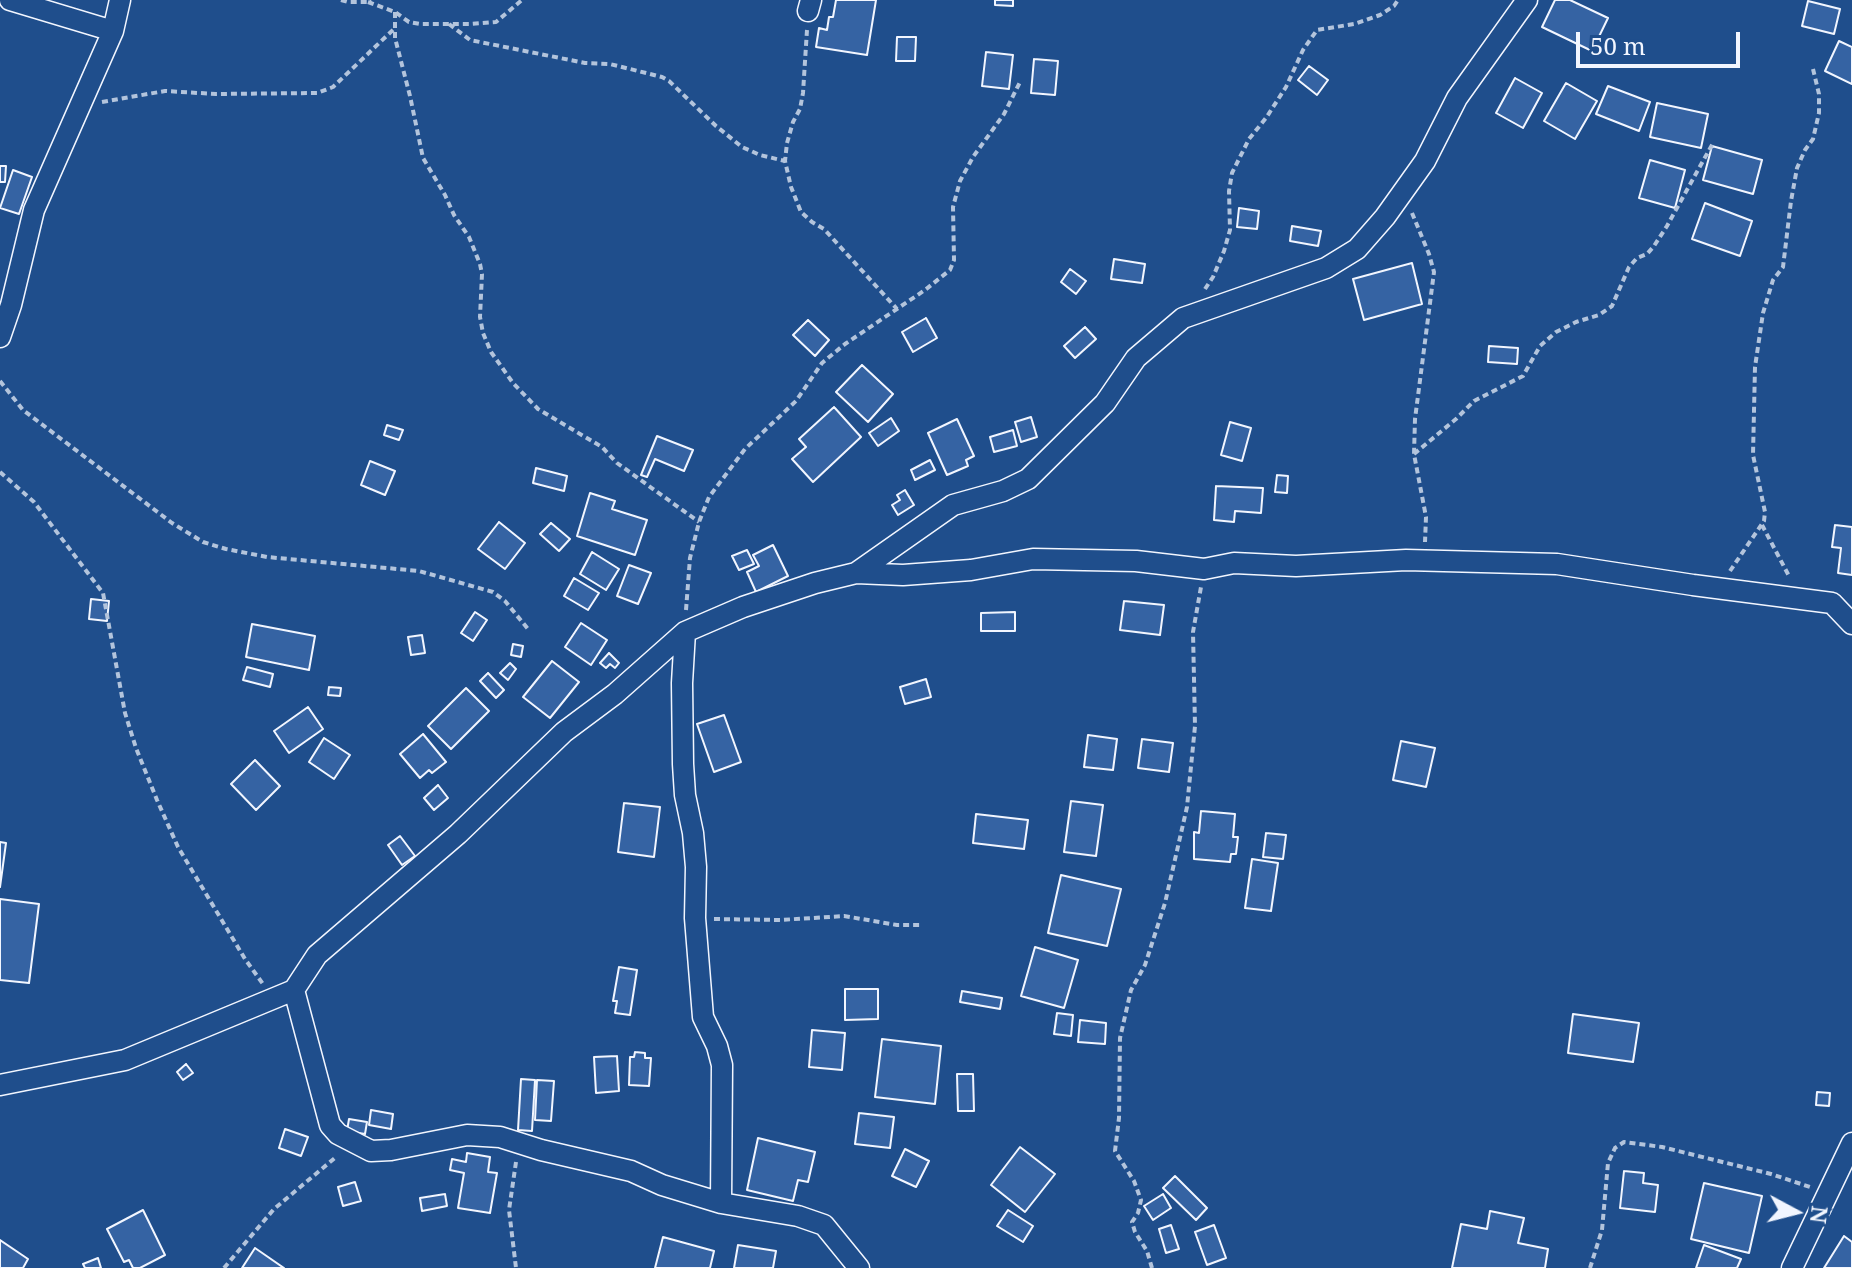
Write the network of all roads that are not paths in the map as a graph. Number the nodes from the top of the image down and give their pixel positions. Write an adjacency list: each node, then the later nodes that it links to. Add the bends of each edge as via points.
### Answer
1 (10, 0): 4 (street)
2 (120, 0): 4 (street)
3 (1527, 0): 7 (street, via 1457,98 1425,161 1357,249 1326,268 1183,318 1136,358 1105,403 1028,479 953,505)
4 (113, 31): 5 (street, via 34,210)
5 (5, 302): 6 (street)
6 (0, 337)
7 (856, 573): 9 (street, via 971,570 1033,559 1136,561 1204,569 1234,563 1557,564); 11 (street, via 743,607)
8 (1852, 596): 9 (street)
9 (1832, 603): 10 (street)
10 (1852, 624)
11 (685, 632): 12 (street, via 564,732 458,834 317,955); 15 (street, via 683,764 696,867 703,1017 722,1065)
12 (294, 990): 13 (street, via 125,1060); 15 (street, via 330,1125 371,1151 467,1135 500,1137 631,1171)
13 (0, 1085)
14 (1852, 1143): 17 (street)
15 (721, 1203): 16 (street, via 824,1225)
16 (859, 1268)
17 (1792, 1268)

